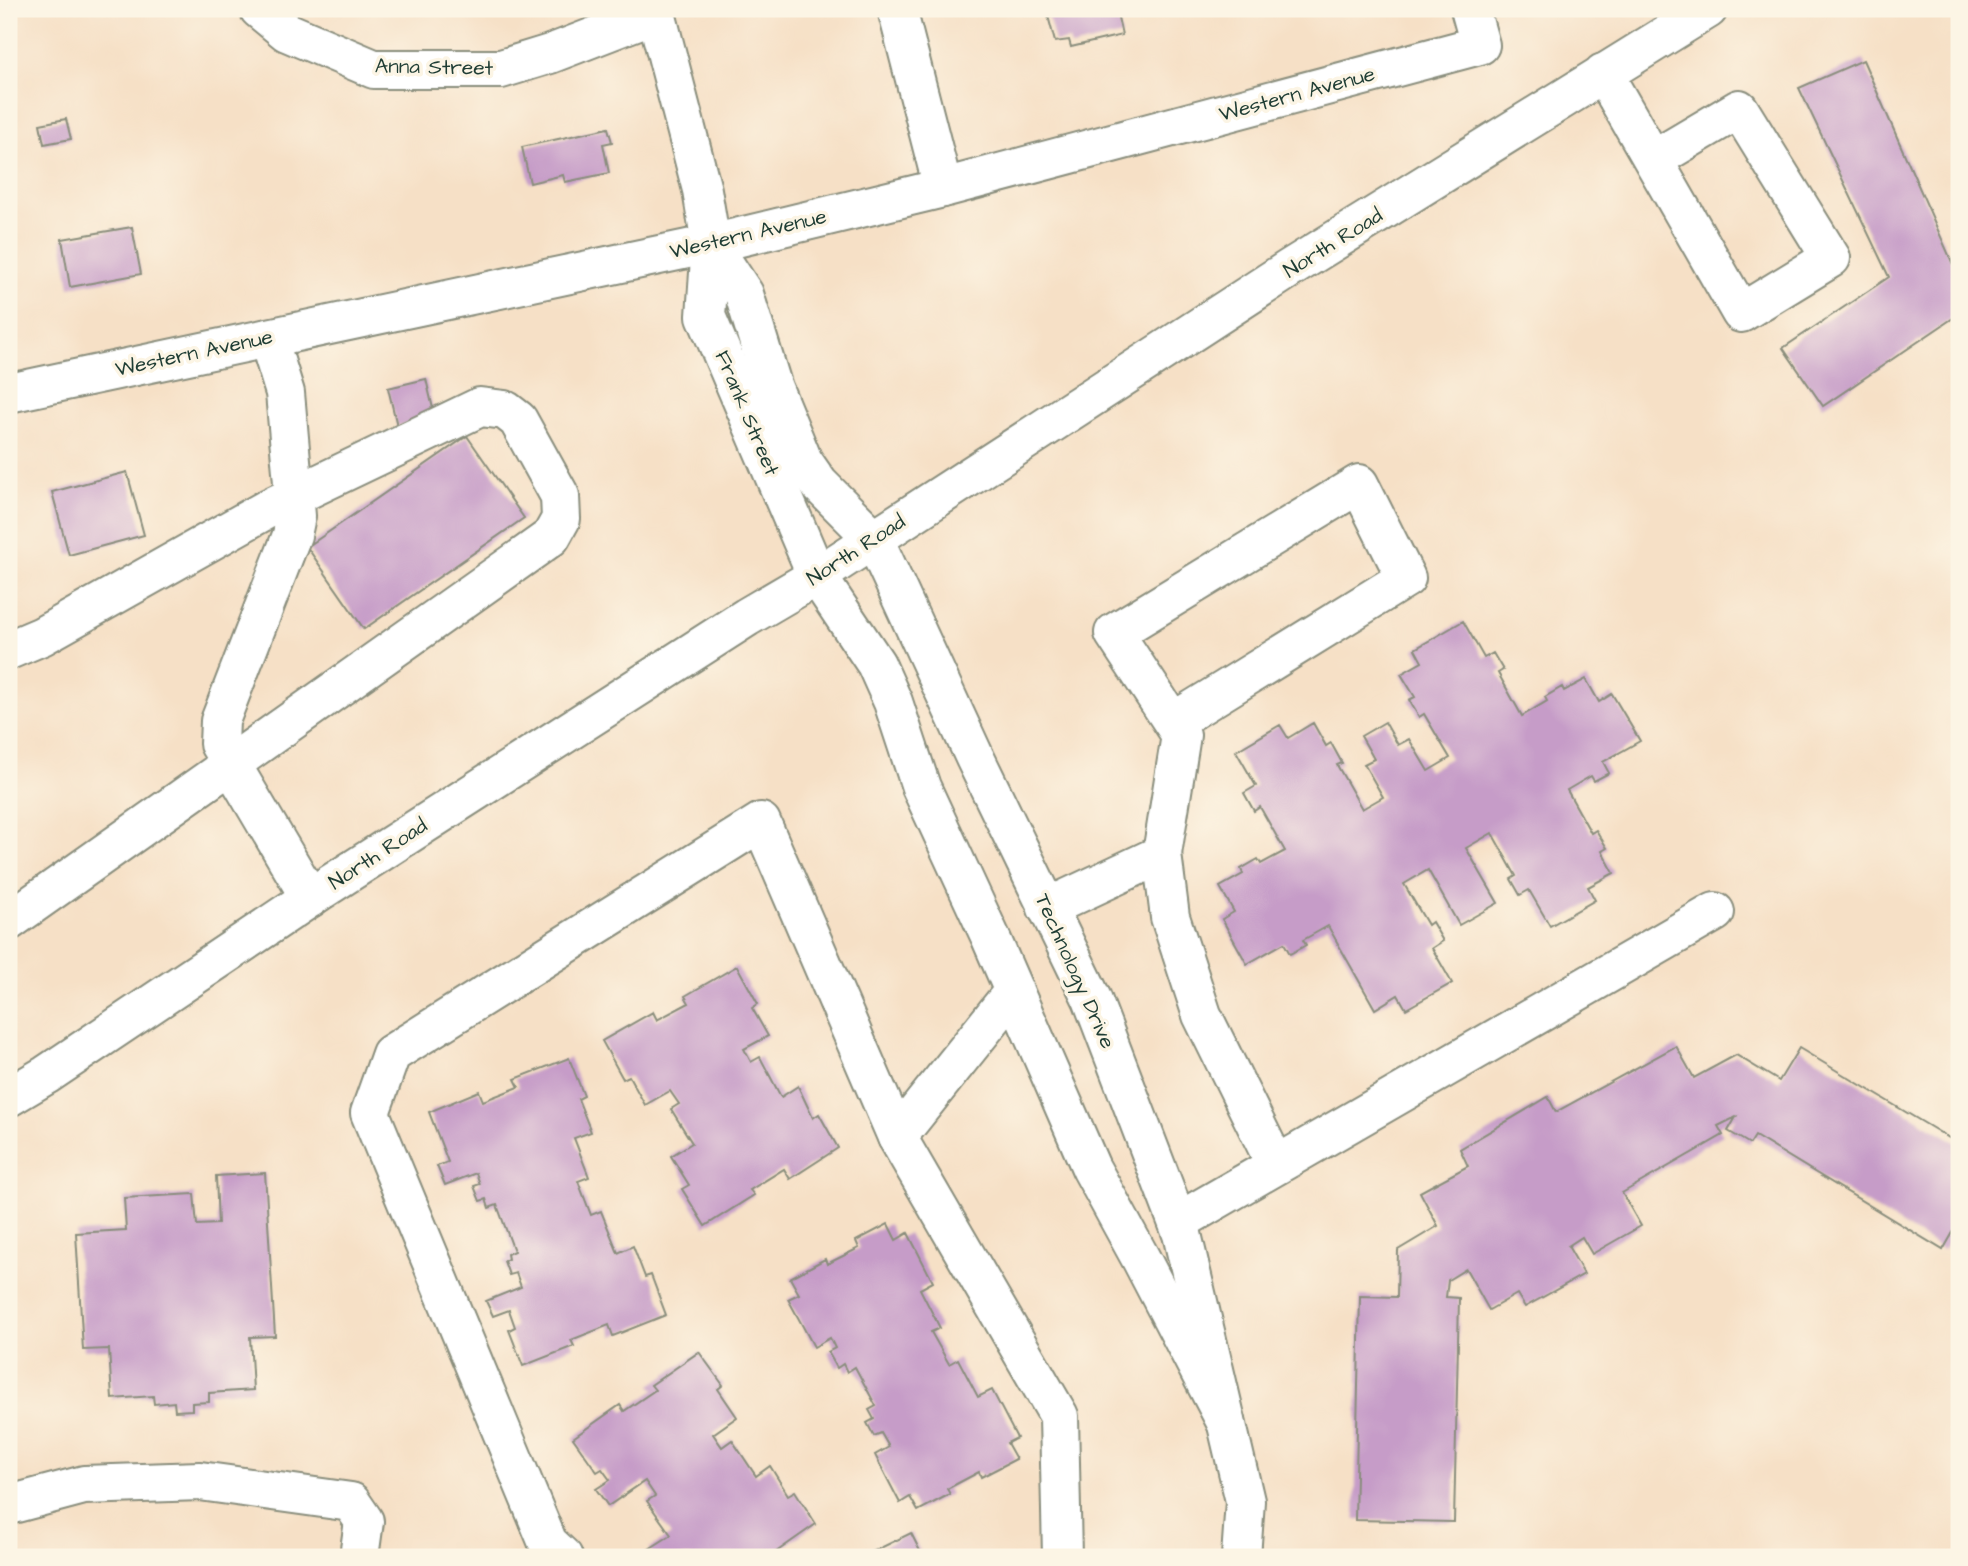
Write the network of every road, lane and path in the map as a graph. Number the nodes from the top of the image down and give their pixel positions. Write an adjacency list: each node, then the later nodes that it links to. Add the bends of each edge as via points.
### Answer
1 (259, 9): 5 (street, Anna Street, via 287,32 374,69 501,69)
2 (897, 9): 8 (street)
3 (1470, 9): 8 (street, Western Avenue, via 1480,45)
4 (1708, 9): 6 (street, North Road)
5 (655, 11): 9 (street, Frank Street, via 702,190)
6 (1603, 73): 7 (street); 13 (street, North Road, via 1289,269)
7 (1653, 160): 7 (street, via 1741,313 1831,258 1739,109)
8 (943, 188): 9 (street, Western Avenue)
9 (710, 244): 10 (street, Western Avenue); 13 (street, Frank Street, via 744,294 783,415 803,461 818,484); 14 (street, Frank Street, via 706,316)
10 (268, 338): 11 (street, Western Avenue); 12 (street, via 285,393)
11 (9, 393)
12 (296, 496): 15 (street); 17 (street, via 292,536 220,721 219,744); 17 (street, via 480,407 505,410 518,420 560,496 561,519 551,537)
13 (874, 539): 14 (street, North Road); 20 (street, Technology Drive)
14 (817, 576): 19 (street, North Road); 23 (street, Technology Drive, via 876,664 921,787)
15 (9, 650)
16 (1173, 722): 16 (street, via 1114,633 1359,484 1406,578); 18 (street, via 1181,735)
17 (231, 764): 19 (street); 22 (street)
18 (1162, 854): 20 (street); 26 (street, via 1170,917 1202,1015)
19 (310, 898): 24 (street, North Road)
20 (1047, 908): 27 (street, Technology Drive, via 1091,999)
21 (1715, 912): 26 (street)
22 (9, 920)
23 (1014, 991): 25 (street); 28 (street, Technology Drive, via 1091,1168)
24 (9, 1097)
25 (897, 1137): 31 (street, via 761,821 391,1054 370,1113 548,1543); 32 (street, via 1059,1416)
26 (1276, 1165): 27 (street)
27 (1178, 1222): 28 (street, Technology Drive)
28 (1226, 1422): 33 (street, Technology Drive, via 1245,1501)
29 (9, 1505): 30 (street, via 84,1485 200,1481 351,1502 364,1521)
30 (359, 1557)
31 (562, 1557)
32 (1062, 1557)
33 (1241, 1557)

